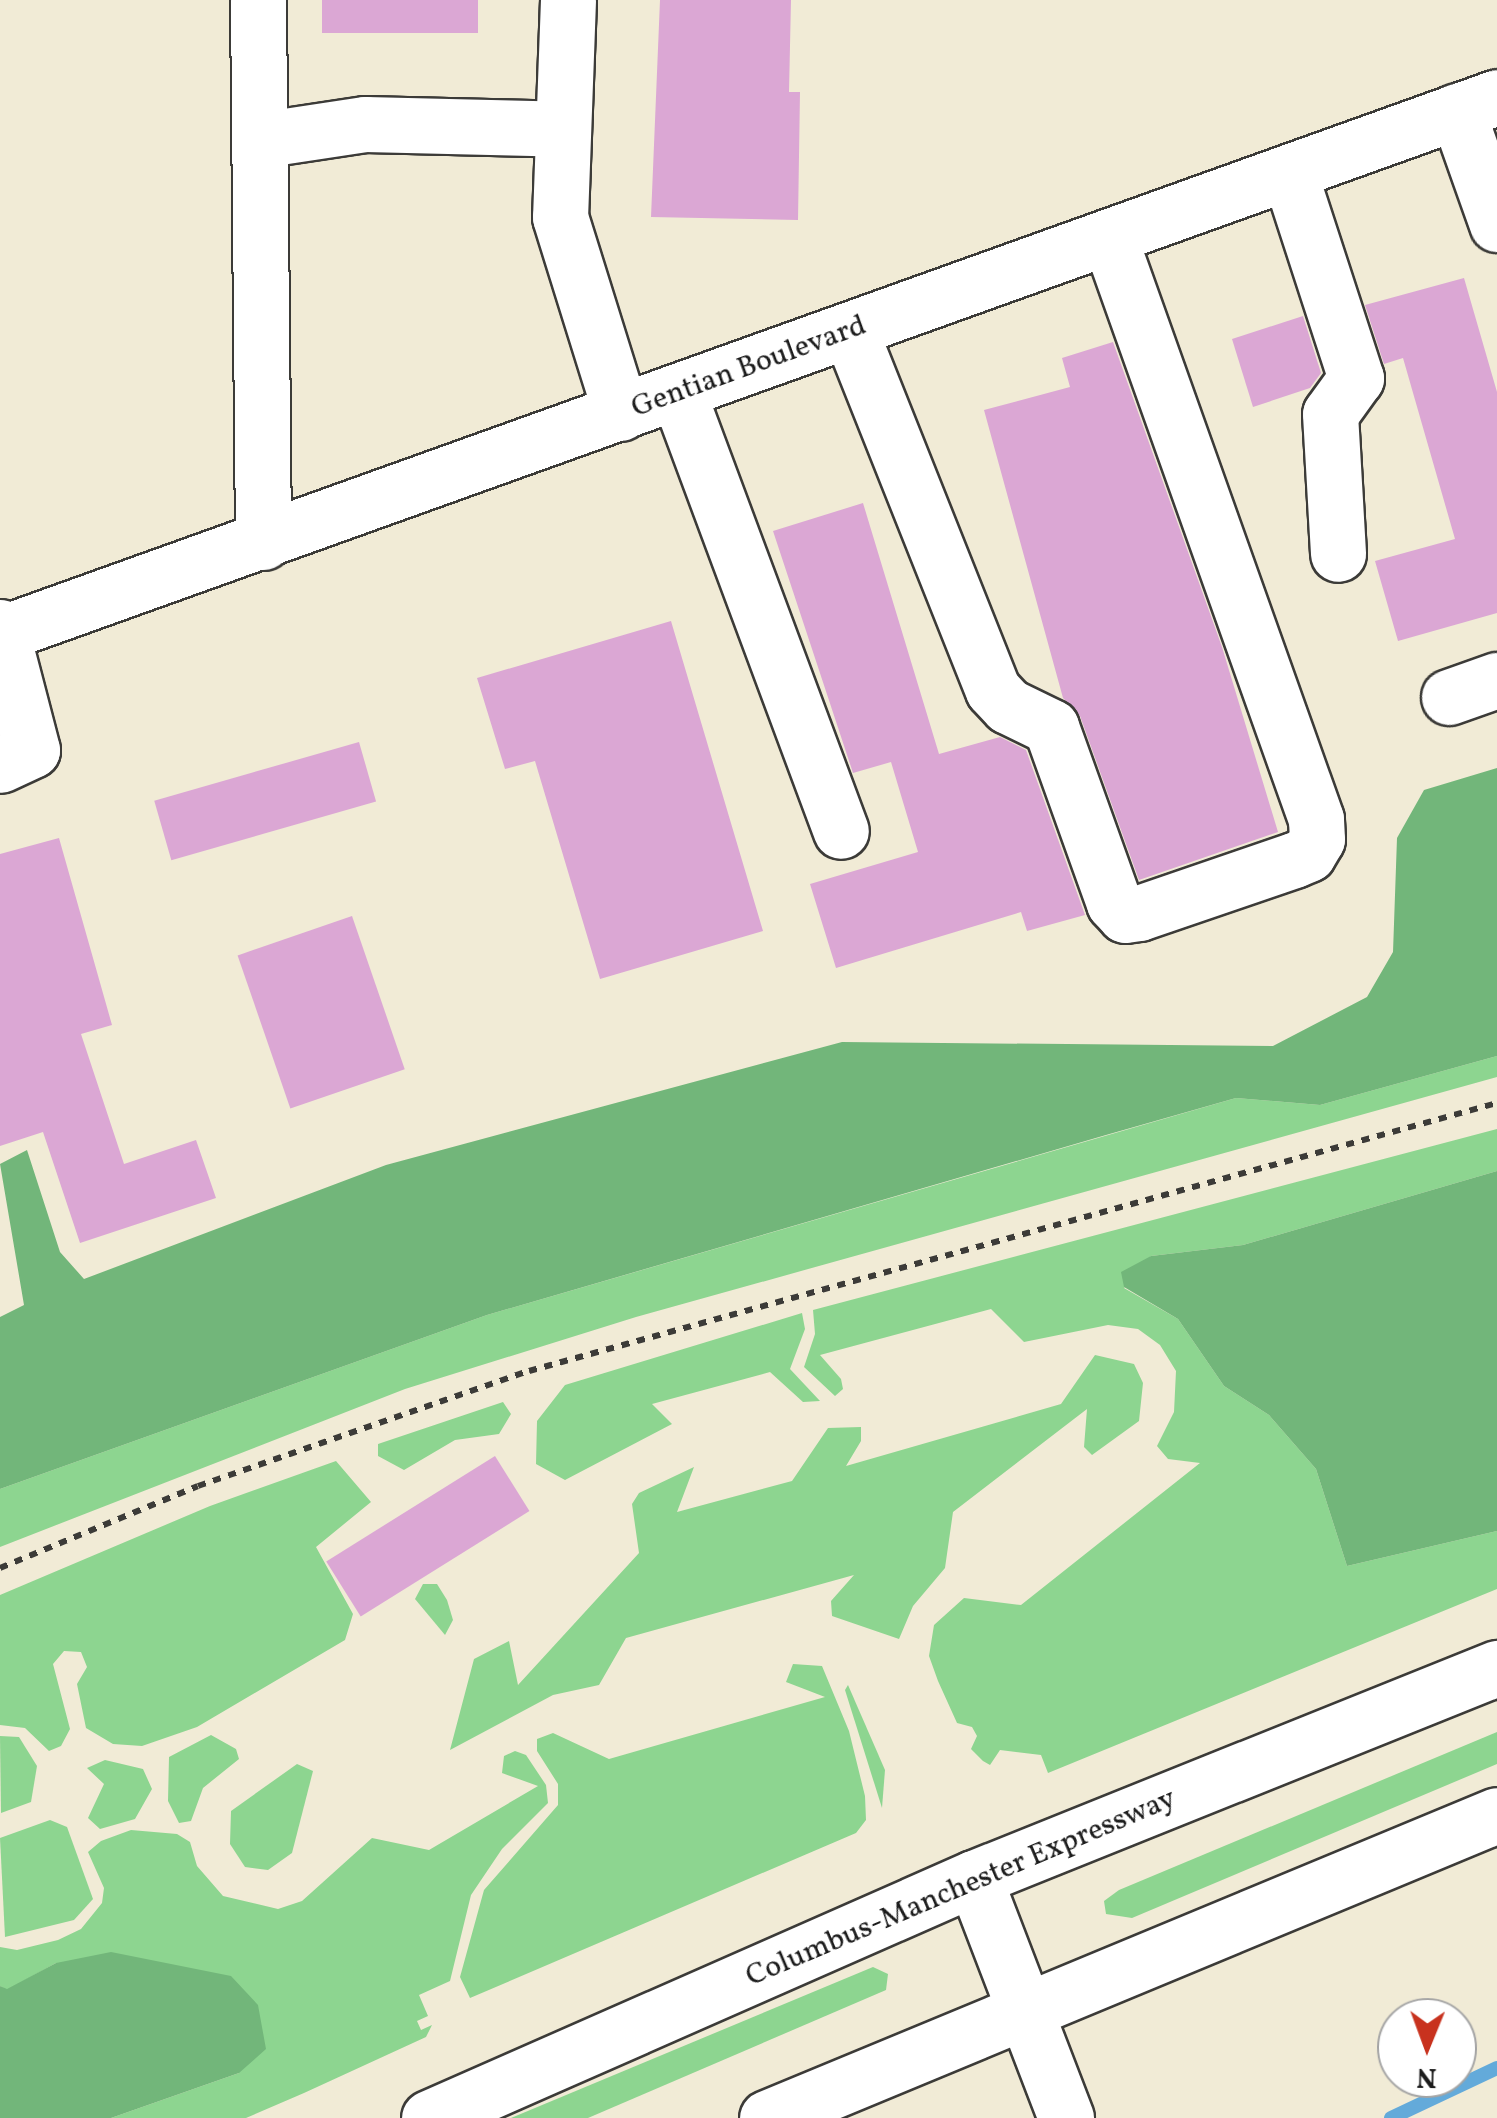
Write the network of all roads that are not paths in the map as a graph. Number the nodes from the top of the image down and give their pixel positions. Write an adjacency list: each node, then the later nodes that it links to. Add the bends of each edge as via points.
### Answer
1 (258, 0): 5 (main road)
2 (568, 0): 4 (main road)
3 (1477, 104): 6 (main road, Gentian Boulevard); 7 (main road)
4 (563, 129): 5 (main road, via 366,124); 11 (main road, via 560,217)
5 (260, 140): 12 (main road)
6 (1288, 172): 8 (main road, Gentian Boulevard); 13 (main road, via 1356,378 1330,414)
7 (1497, 224)
8 (1109, 236): 9 (main road, Gentian Boulevard); 9 (main road, via 1316,819 1308,854 1294,860 1139,913 1125,915 1114,903 1051,727 1008,706 993,690)
9 (850, 331): 10 (main road, Gentian Boulevard)
10 (678, 393): 11 (main road, Gentian Boulevard); 16 (main road)
11 (621, 413): 12 (main road, Gentian Boulevard)
12 (263, 542): 14 (main road, Gentian Boulevard)
13 (1338, 554)
14 (1, 632): 15 (main road, via 32,750)
15 (0, 764)
16 (841, 831)
17 (1497, 1668): 19 (main road, Columbus-Manchester Expressway)
18 (1497, 1815): 20 (main road)
19 (974, 1878): 20 (main road); 21 (main road, Columbus-Manchester Expressway)
20 (1026, 2010): 22 (main road); 23 (main road)
21 (429, 2118)
22 (768, 2118)
23 (1066, 2118)

